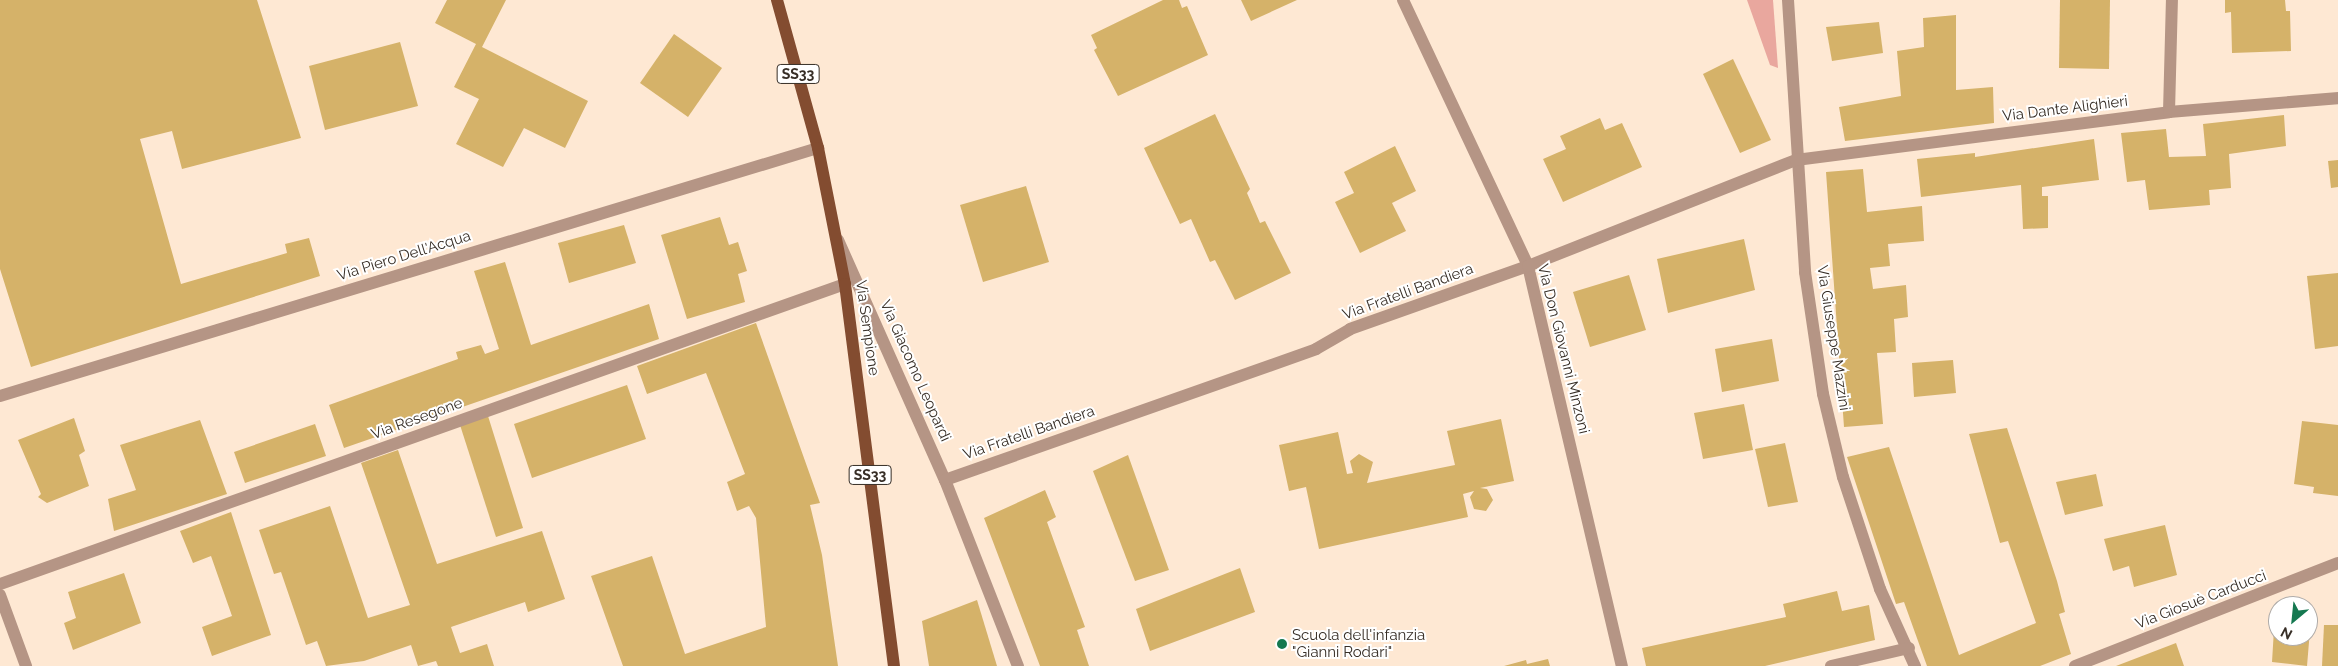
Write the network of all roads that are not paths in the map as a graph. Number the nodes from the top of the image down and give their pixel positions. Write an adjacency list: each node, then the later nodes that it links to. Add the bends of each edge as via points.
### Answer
1 (777, 0): 7 (main road, Via Sempione / SS33)
2 (1404, 0): 10 (street, Via Don Giovanni Minzoni)
3 (1788, 0): 8 (street, Via Giuseppe Mazzini)
4 (2172, 0): 6 (street)
5 (2338, 98): 6 (street, Via Dante Alighieri)
6 (2169, 112): 8 (street, Via Dante Alighieri)
7 (818, 148): 9 (main road, Via Sempione / SS33); 12 (street, Via Piero Dell'Acqua)
8 (1796, 160): 10 (street, Via Fratelli Bandiera); 17 (street, Via Giuseppe Mazzini, via 1805,272 1826,403 1843,476 1880,589)
9 (834, 231): 11 (main road, Via Sempione / SS33); 13 (street, Via Giacomo Leopardi)
10 (1528, 266): 13 (street, Via Fratelli Bandiera, via 1350,329 1316,350); 21 (street, Via Don Giovanni Minzoni)
11 (845, 284): 15 (street, Via Resegone); 19 (main road, Via Sempione / SS33)
12 (0, 396)
13 (945, 480): 20 (street, Via Giacomo Leopardi)
14 (2338, 563): 24 (street, Via Giosuè Carducci)
15 (0, 584)
16 (0, 595): 18 (street)
17 (1909, 648): 22 (street); 23 (street, Via Giuseppe Mazzini)
18 (26, 666)
19 (894, 666)
20 (1018, 666)
21 (1622, 666)
22 (1831, 666)
23 (1915, 666)
24 (2075, 666)

